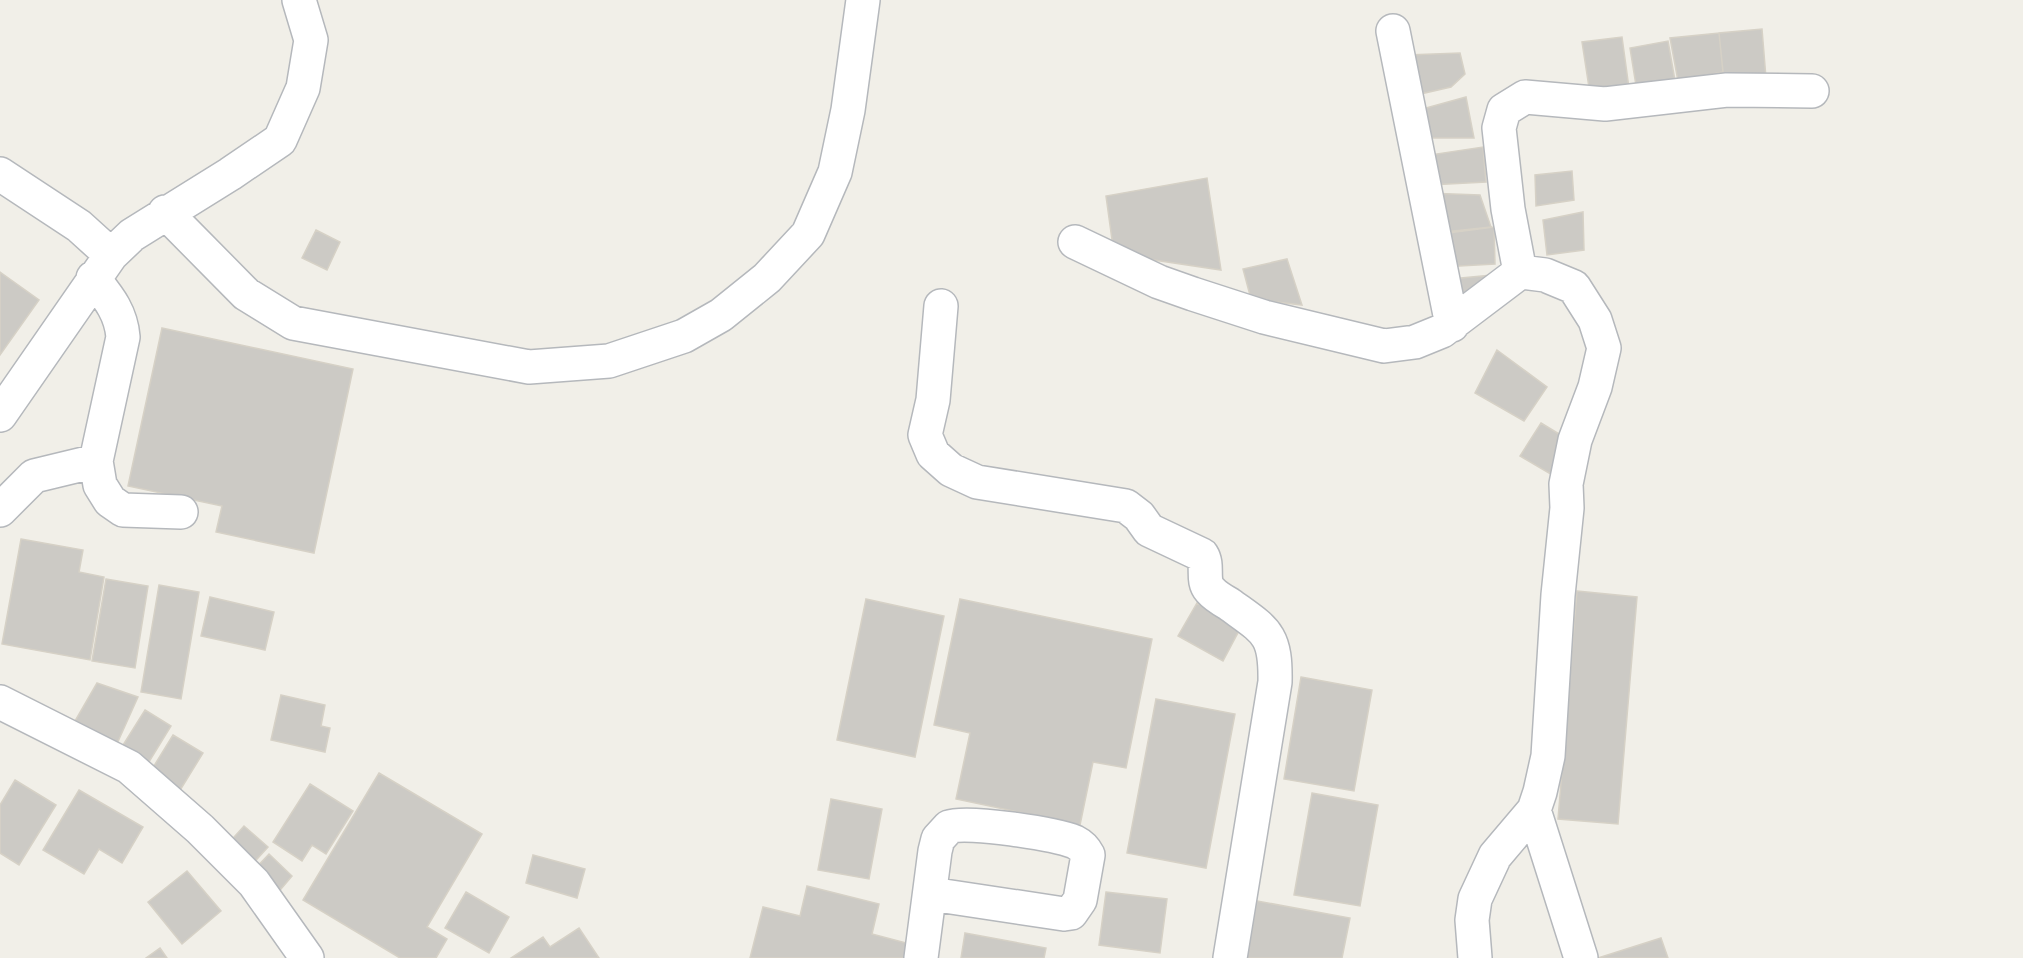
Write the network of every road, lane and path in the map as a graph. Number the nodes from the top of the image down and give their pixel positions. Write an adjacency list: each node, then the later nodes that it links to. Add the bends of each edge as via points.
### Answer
1 (299, 0): 6 (street, via 311,40 303,88 280,140)
2 (863, 0): 6 (street, via 835,172 808,234 767,279 722,315 684,336 609,361 529,367 293,323 246,294)
3 (1393, 31): 11 (street)
4 (1812, 91): 9 (street, via 1727,90 1605,104 1525,97 1511,104 1501,116 1499,128)
5 (0, 174): 8 (street, via 79,226)
6 (165, 212): 8 (street, via 132,235)
7 (1075, 242): 11 (street, via 1192,294 1358,341 1384,346 1406,344 1431,337)
8 (102, 267): 12 (street); 13 (street, via 122,320 123,336)
9 (1520, 272): 11 (street); 17 (street, via 1545,275 1574,287 1595,320 1604,348 1595,387 1575,440 1566,484 1548,756)
10 (941, 306): 21 (street, via 933,400 925,435 933,454 951,470 977,482 1126,506 1149,530 1202,555 1208,589 1260,626 1276,652 1275,682)
11 (1452, 325)
12 (0, 415)
13 (96, 461): 14 (street, via 34,476); 15 (street, via 100,484 110,501 123,510)
14 (0, 510)
15 (181, 512)
16 (0, 702): 19 (street, via 129,767 254,883)
17 (1534, 810): 22 (street, via 1496,856 1474,899); 23 (street)
18 (931, 894): 18 (street, via 936,845 942,834 956,825 1064,838 1081,845 1088,855 1080,900 1071,913); 20 (street)
19 (308, 958)
20 (921, 958)
21 (1230, 958)
22 (1475, 958)
23 (1581, 958)

